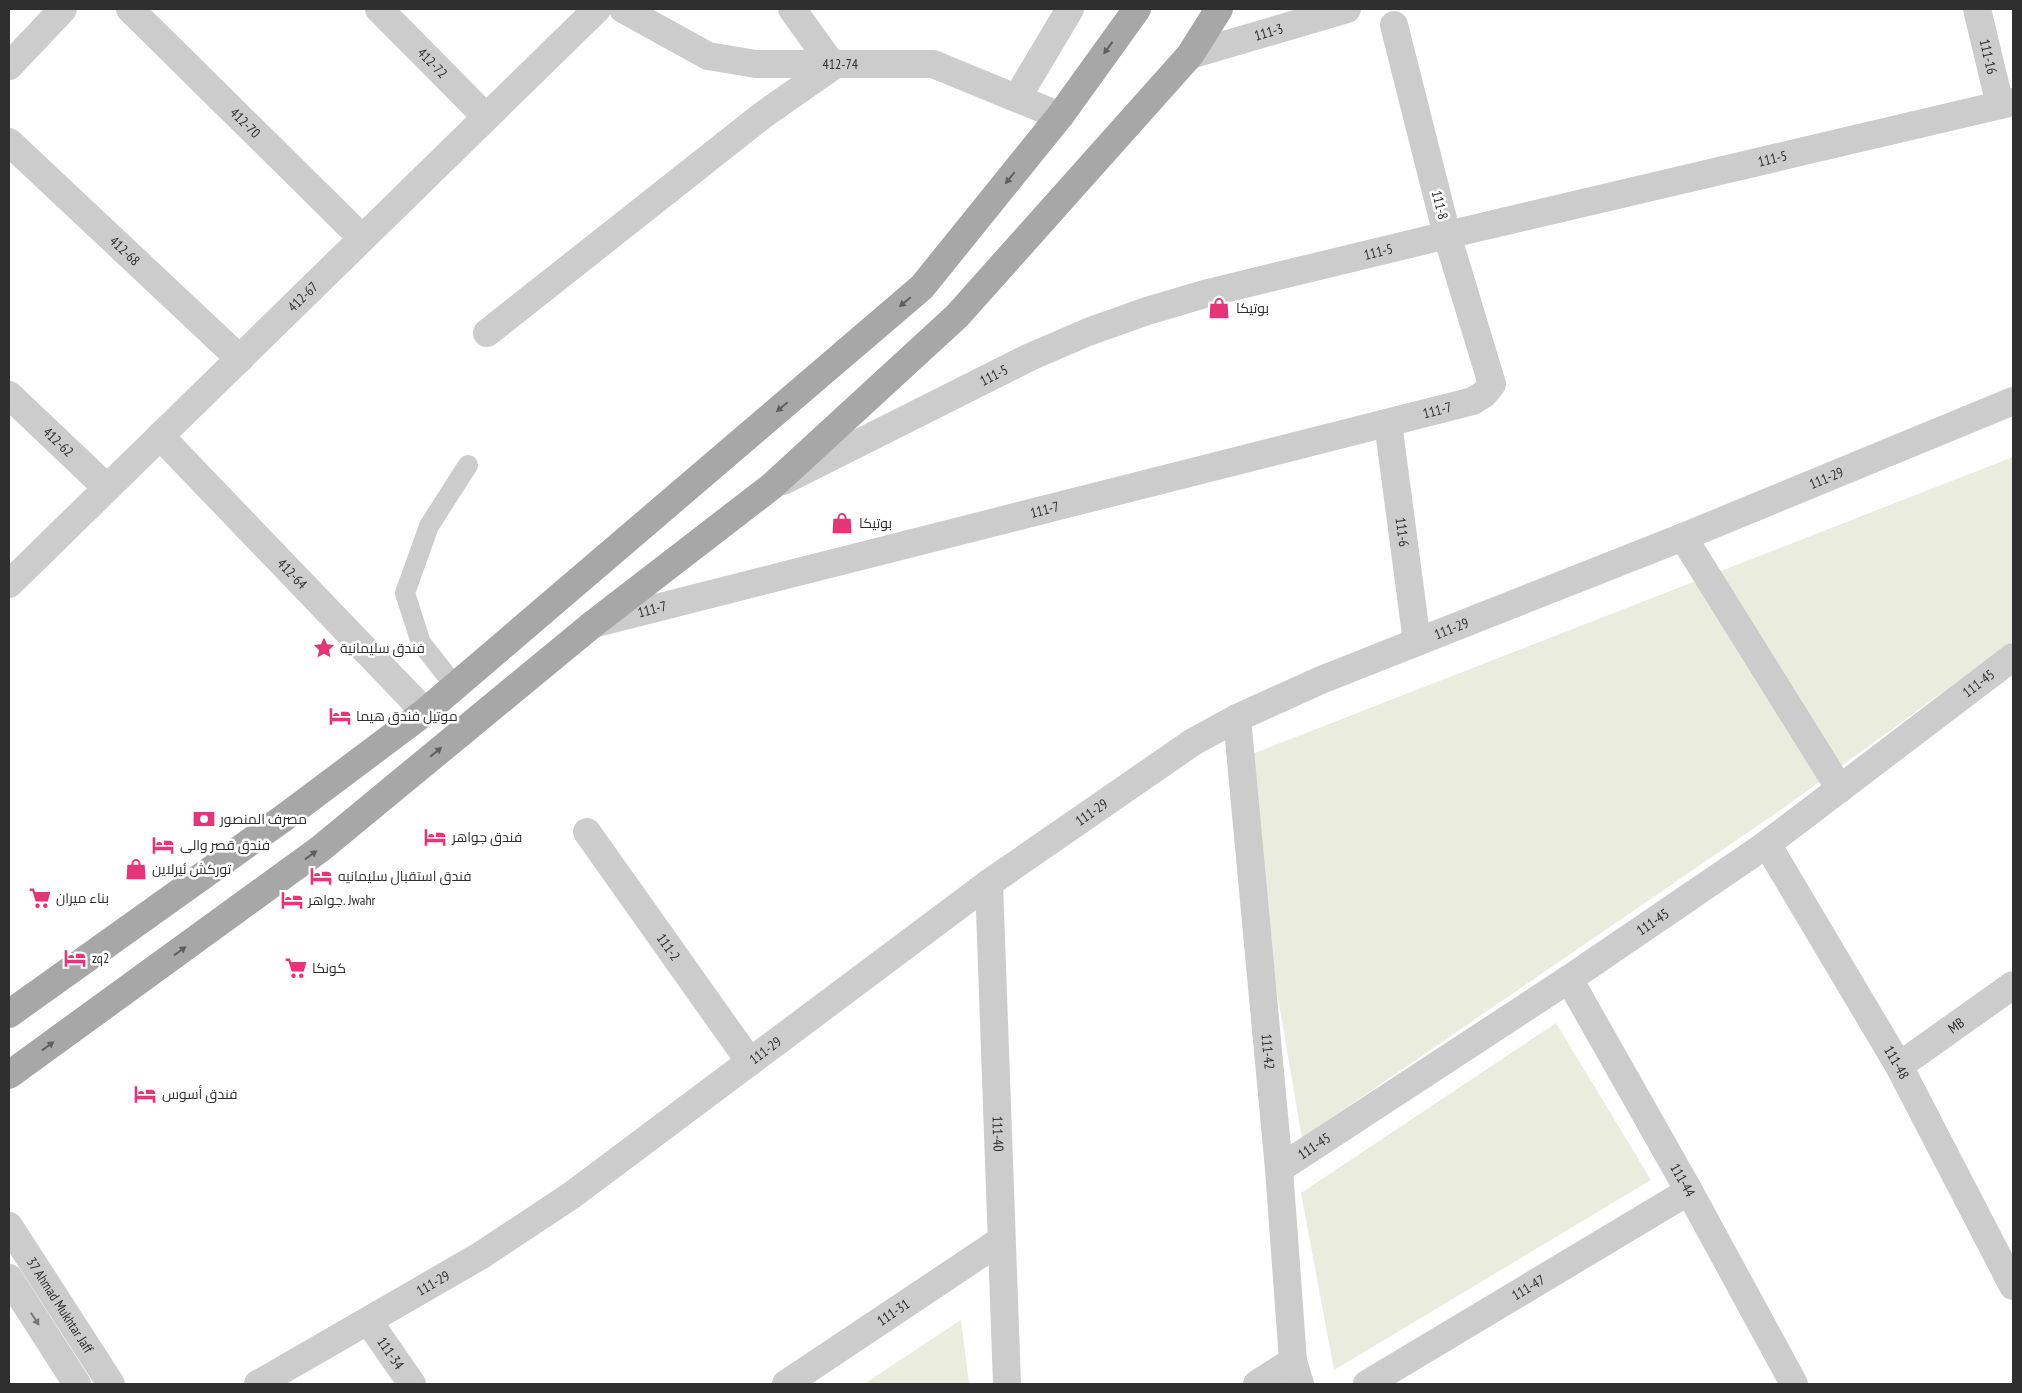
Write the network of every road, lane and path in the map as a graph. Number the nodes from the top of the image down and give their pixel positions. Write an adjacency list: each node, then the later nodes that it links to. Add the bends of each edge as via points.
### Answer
1 (63, 9): 14 (street)
2 (130, 9): 22 (street, 412-70)
3 (379, 9): 19 (street, 412-72)
4 (597, 9): 19 (street, 412-67)
5 (623, 9): 15 (street, 412-74, via 708,56 756,64)
6 (792, 9): 15 (street)
7 (1070, 9): 16 (street)
8 (1137, 9): 18 (main road, one-way to 18)
9 (1219, 9): 13 (main road)
10 (1347, 9): 13 (street, 111-3)
11 (1977, 9): 17 (street, 111-16)
12 (1394, 24): 21 (street, 111-8)
13 (1190, 55): 31 (main road, via 957,316)
14 (9, 66)
15 (833, 66): 16 (street, 412-74, via 932,64); 23 (street, via 763,114)
16 (1017, 98): 18 (street, 412-74)
17 (2007, 103): 21 (street, 111-5)
18 (1060, 116): 38 (main road, one-way to 38, via 922,287)
19 (486, 117): 22 (street, 412-67)
20 (9, 142): 24 (street, 412-68)
21 (1447, 235): 25 (street, 111-8); 31 (street, 111-5, via 1208,293 1088,332 1030,356)
22 (362, 238): 24 (street, 412-67)
23 (487, 333)
24 (240, 359): 29 (street, 412-67)
25 (1492, 384): 28 (street, 111-7, via 1473,401)
26 (9, 395): 32 (street, 412-62)
27 (2013, 401): 33 (street, 111-29)
28 (1388, 423): 35 (street, 111-7); 36 (street, 111-6)
29 (160, 436): 32 (street, 412-67); 39 (street, 412-64)
30 (468, 464): 38 (lane, via 428,526 405,593 421,643)
31 (772, 486): 35 (main road)
32 (107, 488): 34 (street, 412-67)
33 (1683, 537): 36 (street, 111-29); 41 (street)
34 (9, 584)
35 (593, 624): 50 (main road, one-way to 35, via 320,848)
36 (1417, 642): 40 (street, 111-29)
37 (2013, 657): 41 (street, 111-45)
38 (455, 686): 39 (main road)
39 (425, 712): 47 (main road)
40 (1237, 718): 44 (street, 111-29, via 1152,769); 51 (street, 111-42)
41 (1840, 789): 43 (street, 111-45)
42 (586, 832): 48 (street, 111-2)
43 (1767, 844): 45 (street, 111-45); 49 (street, 111-48)
44 (989, 883): 48 (street, 111-29); 54 (street, 111-40)
45 (1569, 979): 51 (street, 111-45); 52 (street, 111-44)
46 (2013, 985): 49 (street, MB)
47 (9, 1014)
48 (750, 1062): 57 (street, 111-29, via 572,1195 480,1256)
49 (1899, 1066): 56 (street, 111-48)
50 (9, 1075)
51 (1279, 1169): 58 (street, 111-42)
52 (1689, 1190): 66 (street, 111-47); 67 (street, 111-44)
53 (9, 1226): 60 (street, 37 Ahmad Mukhtar Jaff)
54 (1000, 1241): 63 (street, 111-31); 64 (street, 111-40)
55 (9, 1278): 59 (street, 37 Ahmad Mukhtar Jaff, one-way to 59)
56 (2013, 1286)
57 (369, 1322): 61 (street, 111-29); 62 (street, 111-34)
58 (1296, 1373): 65 (street)
59 (77, 1384)
60 (111, 1384)
61 (258, 1384)
62 (412, 1384)
63 (786, 1384)
64 (1007, 1384)
65 (1257, 1384)
66 (1367, 1384)
67 (1794, 1384)

